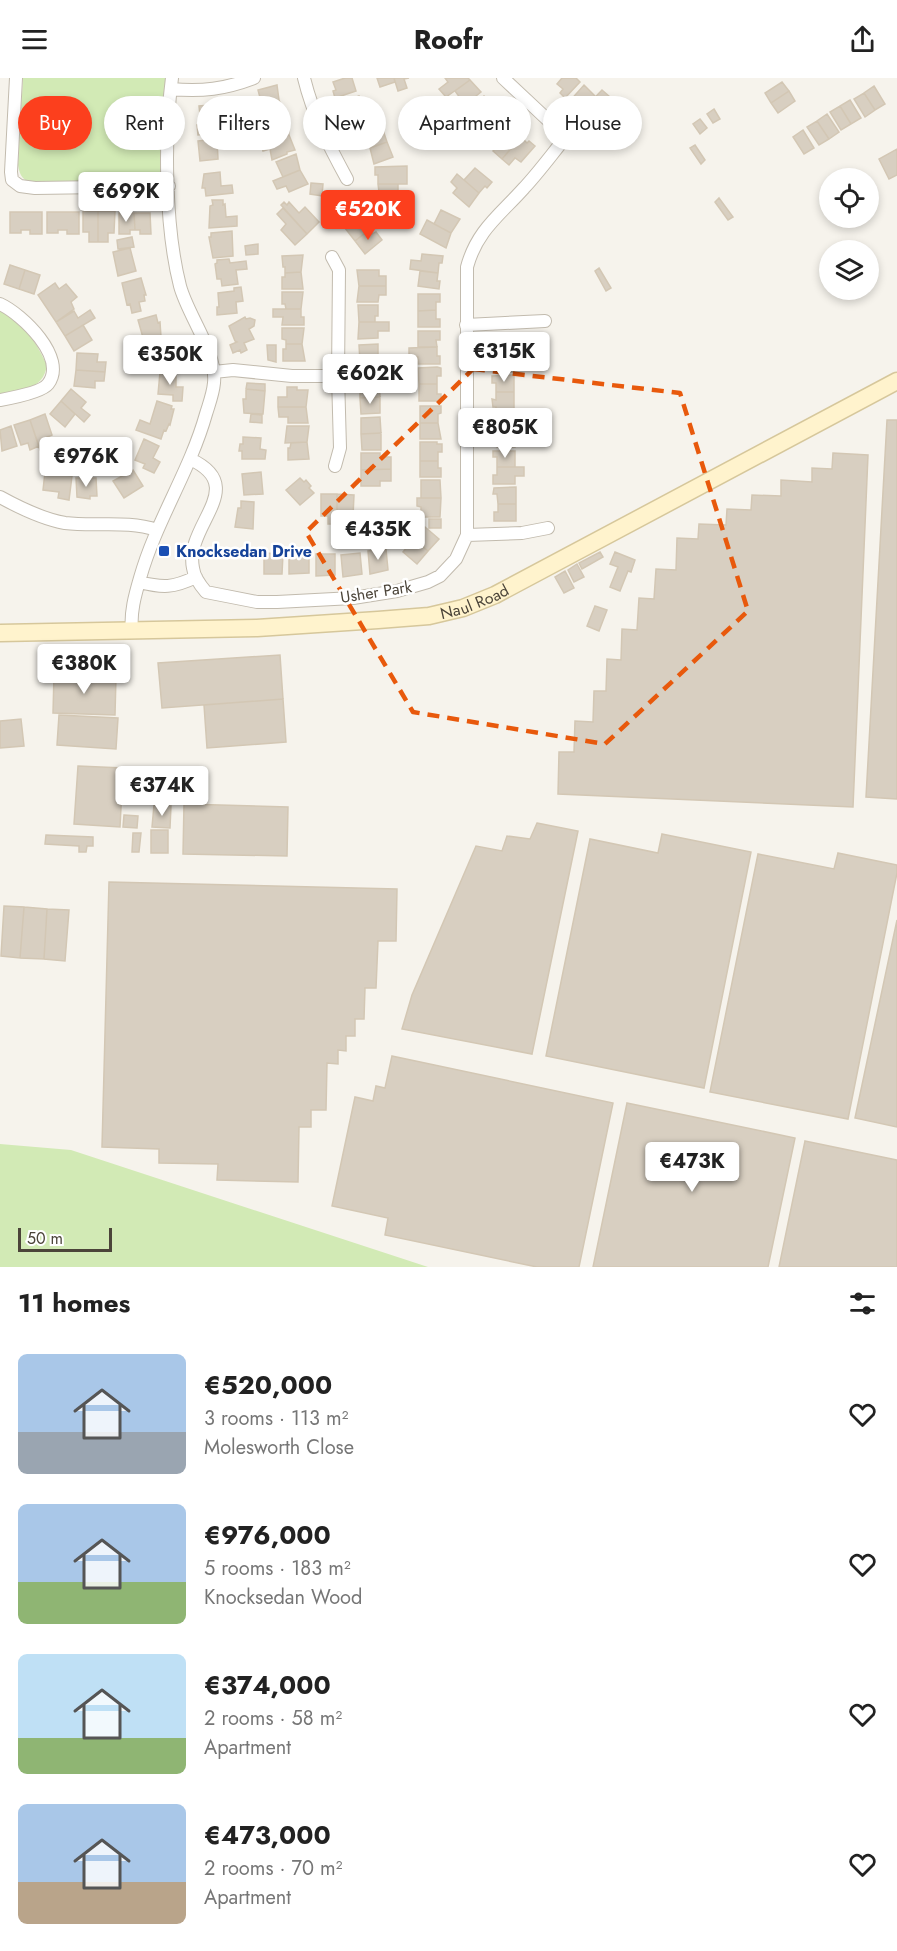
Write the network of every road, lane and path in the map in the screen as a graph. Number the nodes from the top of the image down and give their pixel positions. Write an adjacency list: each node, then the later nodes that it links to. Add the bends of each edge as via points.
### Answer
1 (16, 78): 7 (street, via 10,172 12,180 20,186)
2 (254, 78): 5 (street, via 229,87 202,90)
3 (304, 78): 6 (street, via 326,142)
4 (504, 78): 11 (street, Usher Park, via 566,137 480,236 467,267)
5 (171, 84): 7 (street)
6 (348, 179)
7 (169, 186): 12 (street, via 173,251 180,287)
8 (332, 257): 13 (street, via 339,270)
9 (0, 304): 15 (street, via 26,321 54,365 48,384 41,390)
10 (544, 321): 11 (street)
11 (466, 325): 21 (street, Usher Park)
12 (214, 372): 13 (street); 16 (street, via 212,394)
13 (338, 376): 17 (street, via 340,447)
14 (897, 381): 24 (main road, Naul Road, via 504,591 463,608 429,616 378,620)
15 (0, 400)
16 (190, 459): 20 (street); 22 (street, via 209,470 216,483 214,502 194,545 192,567)
17 (335, 466)
18 (0, 497): 20 (street, via 45,518 64,522 131,524)
19 (548, 528): 21 (street)
20 (157, 530): 23 (street)
21 (467, 535): 22 (street, Usher Park, via 456,559 440,576 397,591 353,598 257,603 206,592)
22 (196, 577): 23 (street, via 167,587)
23 (139, 582): 24 (street)
24 (132, 631): 25 (main road, Naul Road)
25 (0, 633)

